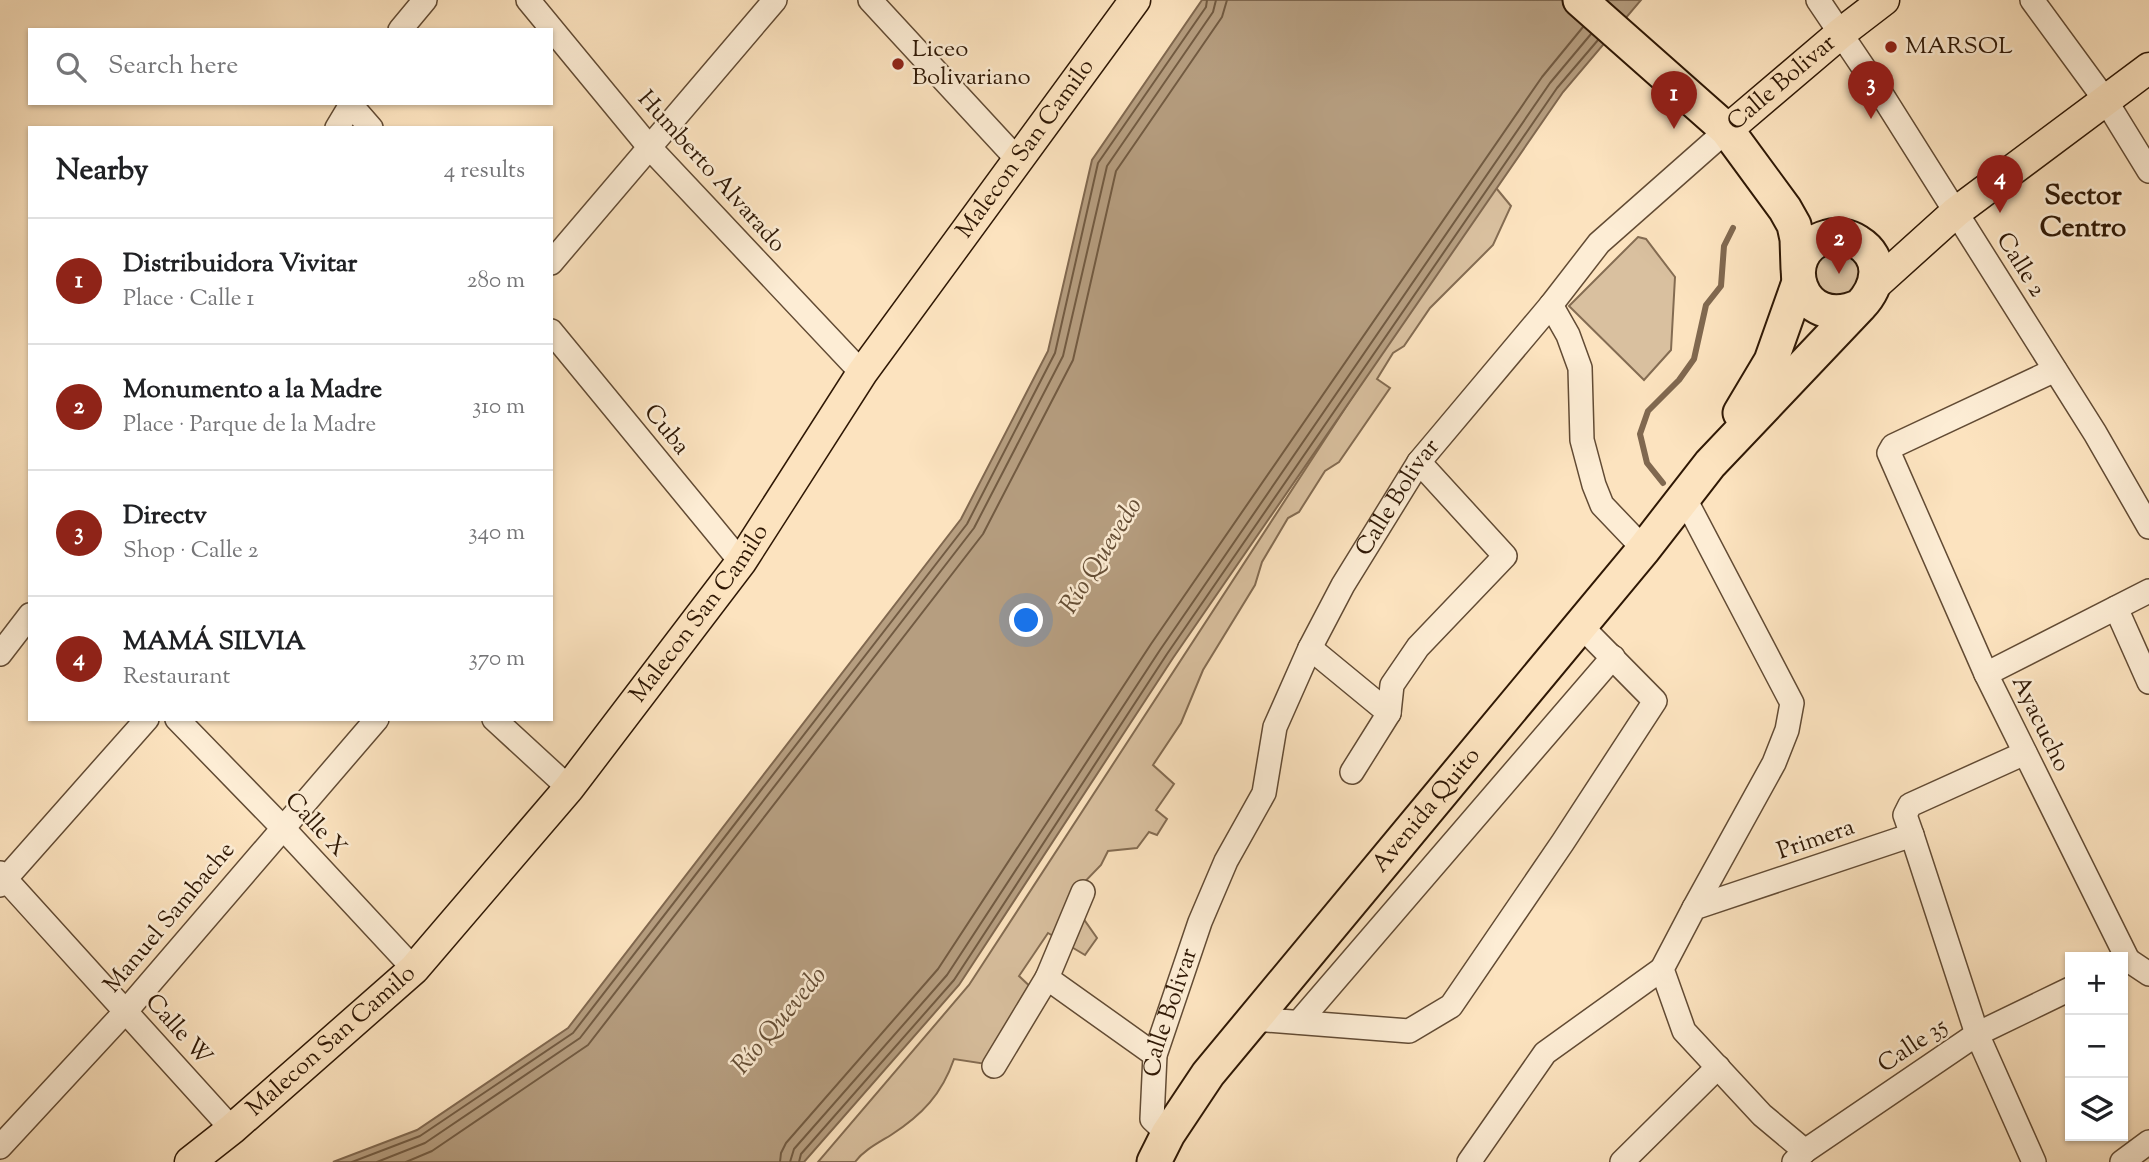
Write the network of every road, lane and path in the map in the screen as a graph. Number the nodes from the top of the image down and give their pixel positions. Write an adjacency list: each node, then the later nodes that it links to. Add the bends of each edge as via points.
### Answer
1 (409, 0): 11 (street)
2 (425, 0): 12 (street)
3 (528, 0): 13 (street, Humberto Alvarado)
4 (775, 0): 23 (street)
5 (870, 0): 24 (street)
6 (1135, 0): 24 (main road, Malecon San Camilo)
7 (1580, 0): 22 (highway)
8 (1818, 0): 15 (street, Calle 2)
9 (1885, 0): 15 (main road, Calle Bolivar)
10 (2032, 0): 17 (street)
11 (399, 28)
12 (400, 28)
13 (551, 28)
14 (553, 30): 23 (street, Humberto Alvarado)
15 (1841, 33): 22 (main road, Calle Bolivar); 27 (street, Calle 2)
16 (2149, 68): 17 (main road)
17 (2106, 101): 25 (street); 27 (main road)
18 (350, 105): 20 (street)
19 (352, 105): 21 (street)
20 (338, 126)
21 (369, 126)
22 (1727, 130): 26 (highway); 32 (street, Calle Bolivar, via 1600,243)
23 (650, 148): 29 (street); 35 (street, Humberto Alvarado)
24 (1017, 159): 35 (main road, Malecon San Camilo)
25 (2149, 171)
26 (1772, 194): 28 (highway); 30 (highway, via 1794,225)
27 (1956, 212): 31 (main road); 34 (street, Calle 2)
28 (1831, 236): 30 (highway, via 1809,247); 31 (highway, via 1855,240 1873,258 1876,271)
29 (553, 261)
30 (1798, 275): 31 (highway, via 1803,293 1821,310 1848,312); 37 (highway, Avenida Quito, via 1771,361)
31 (1867, 295): 37 (highway, Avenida Quito)
32 (1551, 305): 36 (street, Calle Bolivar); 40 (street, via 1580,368 1582,440 1594,485 1602,505)
33 (553, 333): 41 (street, Cuba)
34 (2055, 370): 39 (street, Calle 2); 49 (street, via 1893,446 1889,453)
35 (862, 373): 41 (main road, Malecon San Camilo)
36 (1419, 462): 46 (street, Calle Bolivar); 51 (street, via 1505,556 1418,647 1392,685)
37 (1710, 464): 38 (highway, Avenida Quito)
38 (1684, 497): 40 (highway, Avenida Quito); 63 (street, via 1792,703 1774,763)
39 (2149, 527)
40 (1644, 549): 45 (highway, Avenida Quito)
41 (741, 562): 58 (main road, Malecon San Camilo)
42 (2149, 591): 43 (street, Ayacucho)
43 (2116, 608): 49 (street, Ayacucho); 50 (street)
44 (28, 618): 47 (street)
45 (1580, 625): 48 (street); 72 (highway, Avenida Quito)
46 (1310, 648): 51 (street); 75 (street, Calle Bolivar, via 1275,727 1264,793 1200,922)
47 (0, 654)
48 (1613, 657): 73 (street); 73 (street, via 1655,701 1451,1006 1409,1031)
49 (1986, 674): 56 (street, Ayacucho)
50 (2149, 682)
51 (1389, 713): 57 (street)
52 (145, 721): 61 (street)
53 (179, 721): 59 (street, Calle X)
54 (375, 721): 59 (street, Manuel Sambache)
55 (496, 721): 58 (street)
56 (2025, 753): 60 (street, via 1910,805 1905,815); 64 (street, Ayacucho)
57 (1352, 772)
58 (569, 788): 66 (main road, Malecon San Camilo)
59 (282, 827): 66 (street, Calle X); 71 (street, Manuel Sambache)
60 (1912, 835): 63 (street, Primera); 74 (street)
61 (2, 879): 71 (street, Calle W)
62 (1083, 892): 69 (street)
63 (1694, 908): 67 (street)
64 (2120, 952)
65 (2128, 964): 68 (street)
66 (414, 969): 78 (main road, Malecon San Camilo)
67 (1662, 970): 77 (street, via 1684,1031); 84 (street, via 1545,1053)
68 (2149, 974)
69 (1047, 978): 75 (street); 76 (street)
70 (2065, 991): 74 (street, Calle 35)
71 (125, 1011): 78 (street, Calle W); 80 (street, Manuel Sambache)
72 (1254, 1018): 73 (street); 81 (highway, Avenida Quito, via 1208,1074)
73 (1298, 1022)
74 (1977, 1034): 82 (street, Calle 35); 86 (street)
75 (1154, 1055): 81 (street, Calle Bolivar, via 1152,1119)
76 (994, 1066)
77 (1718, 1067): 82 (street); 85 (street)
78 (232, 1129): 83 (main road, Malecon San Camilo)
79 (2149, 1142): 87 (street)
80 (0, 1147)
81 (1161, 1148)
82 (1800, 1156)
83 (190, 1162)
84 (1469, 1162)
85 (1622, 1162)
86 (2034, 1162)
87 (2122, 1162)

